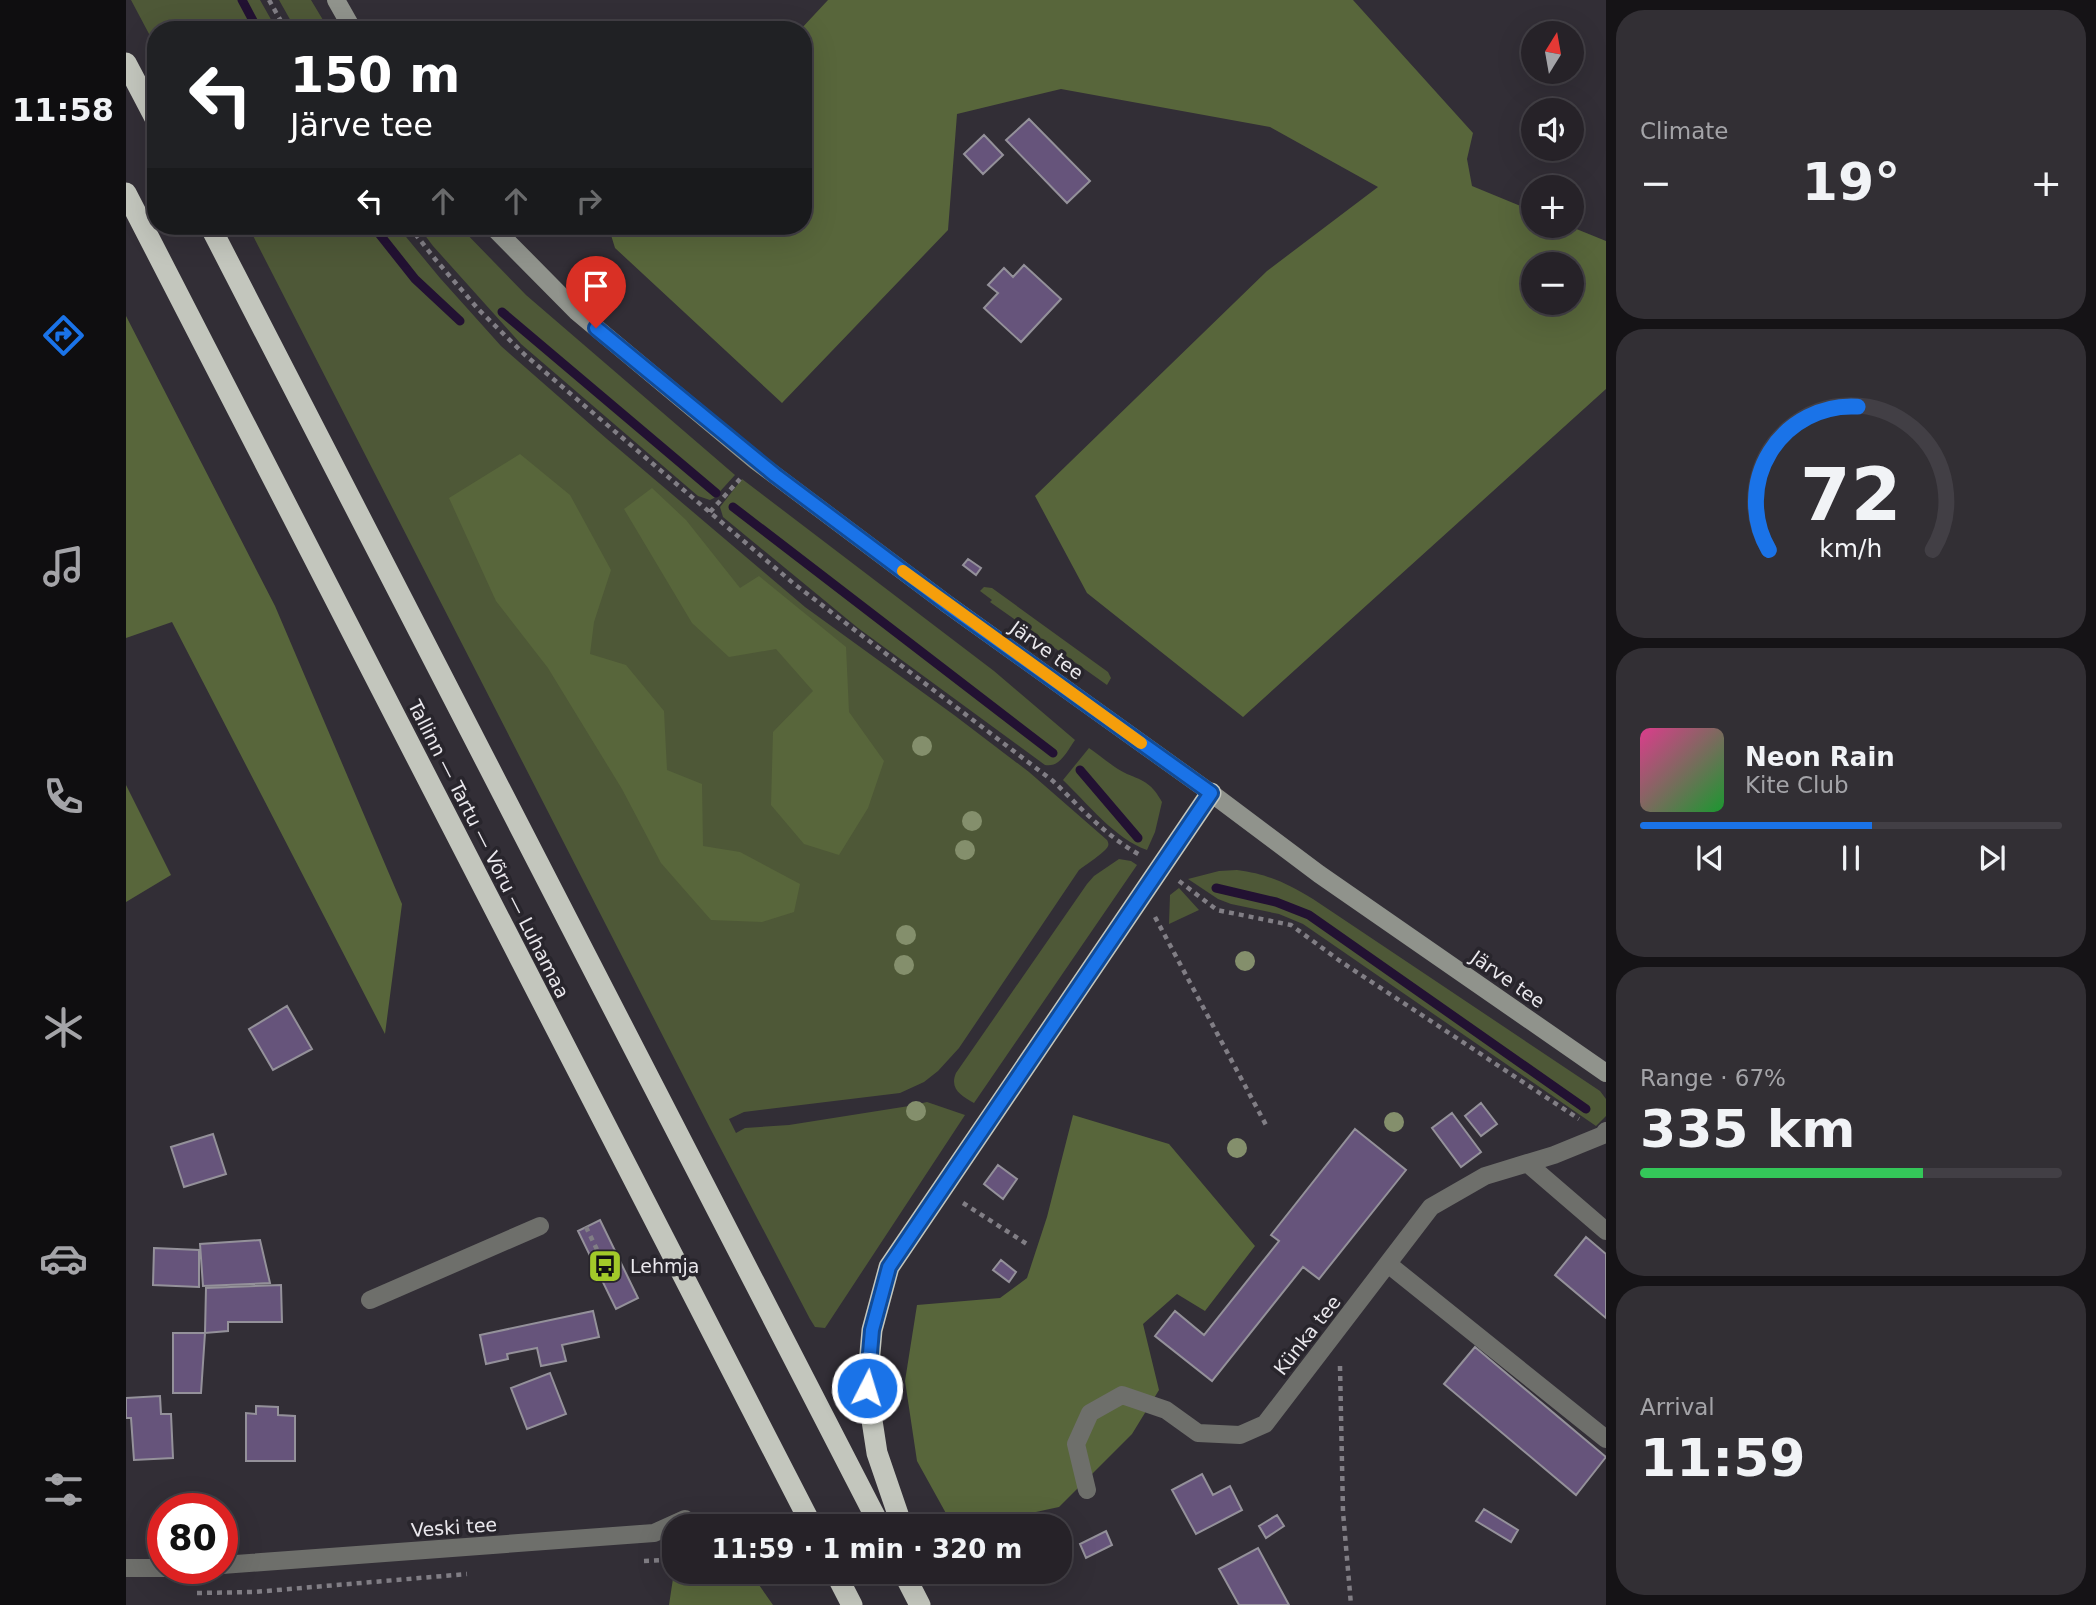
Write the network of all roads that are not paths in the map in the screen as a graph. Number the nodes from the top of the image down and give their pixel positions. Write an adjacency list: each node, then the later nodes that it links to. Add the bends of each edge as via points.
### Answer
1 (336, 0): 2 (street)
2 (348, 21)
3 (126, 63): 4 (highway)
4 (147, 103)
5 (126, 192): 6 (highway, Tallinn — Tartu — Võru — Luhamaa)
6 (147, 233)
7 (148, 235): 20 (highway, Tallinn — Tartu — Võru — Luhamaa)
8 (215, 235): 21 (highway, Tallinn — Tartu — Võru — Luhamaa)
9 (501, 235): 10 (street, Järve tee, via 576,311 756,461)
10 (1211, 793): 11 (street, Järve tee, via 1319,874); 22 (highway, via 889,1267 872,1330 867,1388 877,1453)
11 (1606, 1073)
12 (1604, 1133): 13 (street, Künka tee)
13 (1527, 1163): 15 (street); 16 (street, Künka tee, via 1485,1176 1431,1208)
14 (540, 1226): 17 (street)
15 (1606, 1231)
16 (1388, 1264): 18 (street); 19 (street, Künka tee, via 1265,1424 1240,1435 1198,1433 1166,1409 1122,1395 1090,1413 1076,1444)
17 (370, 1300)
18 (1606, 1439)
19 (1087, 1490)
20 (806, 1514)
21 (874, 1514)
22 (898, 1514)
23 (662, 1529): 24 (street, Veski tee)
24 (238, 1564)
25 (126, 1568): 26 (street)
26 (147, 1568)
27 (841, 1584): 30 (highway)
28 (909, 1584): 31 (highway)
29 (922, 1584): 32 (highway)
30 (852, 1605)
31 (920, 1605)
32 (929, 1605)

